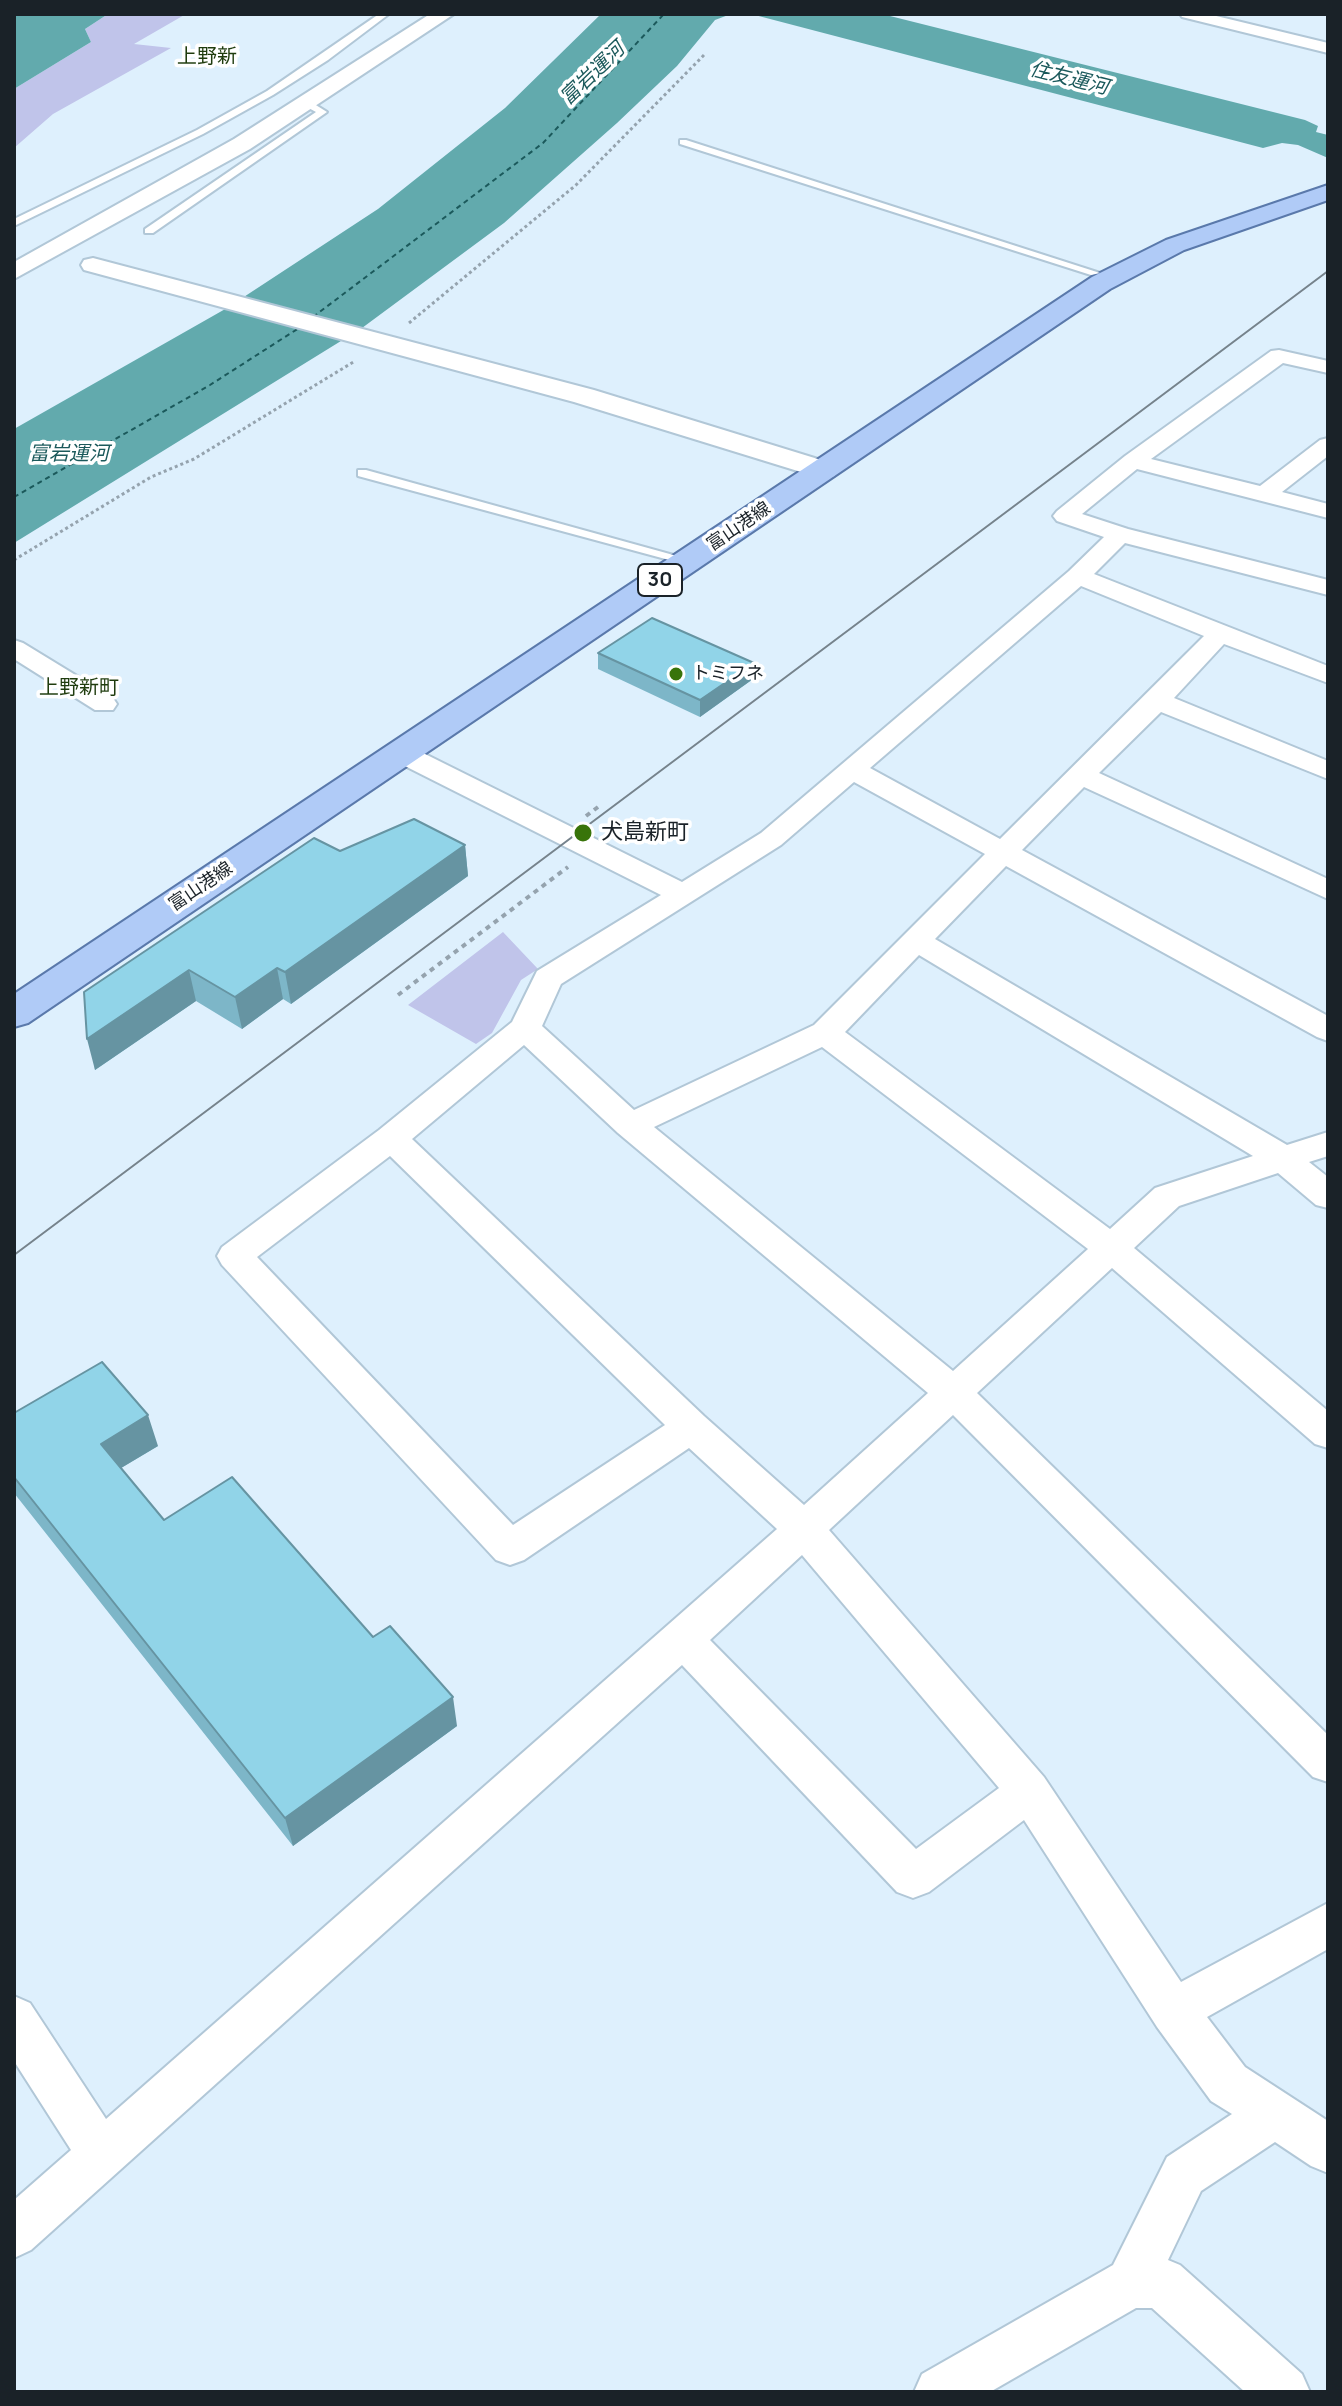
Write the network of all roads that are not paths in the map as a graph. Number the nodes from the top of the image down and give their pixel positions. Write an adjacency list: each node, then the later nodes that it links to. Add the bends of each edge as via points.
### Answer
1 (385, 14): 8 (lane, via 270,93)
2 (444, 14): 5 (street)
3 (1188, 14): 4 (street)
4 (1325, 46)
5 (308, 104): 9 (lane, via 322,112); 11 (street)
6 (683, 142): 12 (lane)
7 (1328, 192): 16 (main road, 富山港線 / 30, via 1209,232 1101,283)
8 (14, 223)
9 (149, 231)
10 (93, 265): 16 (street, via 695,428)
11 (14, 272)
12 (1095, 273)
13 (1328, 367): 15 (street, via 1279,356)
14 (1328, 445): 18 (street)
15 (1133, 461): 18 (street); 20 (street, via 1065,516)
16 (824, 470): 21 (main road, 富山港線 / 30)
17 (362, 473): 21 (lane)
18 (1264, 494): 19 (street)
19 (1328, 511)
20 (1120, 534): 22 (street); 23 (street)
21 (689, 561): 29 (main road, 富山港線 / 30)
22 (1078, 576): 24 (street); 30 (street)
23 (1328, 588)
24 (1220, 634): 26 (street); 27 (street)
25 (14, 648): 28 (street)
26 (1328, 675)
27 (1157, 701): 31 (street); 32 (street)
28 (104, 704)
29 (401, 753): 35 (street); 37 (main road, 富山港線 / 30)
30 (853, 770): 33 (street); 35 (street, via 771,839)
31 (1328, 771)
32 (1081, 775): 33 (street); 34 (street)
33 (1006, 853): 36 (street); 39 (street)
34 (1328, 890)
35 (683, 894): 38 (street, via 548,978)
36 (917, 941): 40 (street); 44 (street)
37 (14, 1013)
38 (525, 1028): 41 (street); 42 (street)
39 (1328, 1030)
40 (825, 1033): 41 (street); 46 (street)
41 (630, 1125): 47 (street)
42 (391, 1138): 48 (street); 48 (street, via 234,1256 510,1548)
43 (1328, 1144): 44 (street)
44 (1282, 1158): 45 (street); 46 (street, via 1167,1197)
45 (1328, 1196)
46 (1111, 1248): 47 (street); 49 (street)
47 (953, 1392): 50 (street); 52 (street)
48 (691, 1427): 50 (street)
49 (1328, 1433)
50 (803, 1528): 51 (street); 53 (street)
51 (683, 1639): 53 (street, via 913,1877); 59 (street)
52 (1328, 1763)
53 (1029, 1791): 55 (street)
54 (1328, 1925): 55 (street)
55 (1173, 2011): 57 (street, via 1228,2084)
56 (14, 2019): 59 (street)
57 (1275, 2114): 58 (street); 61 (street, via 1184,2174)
58 (1328, 2149)
59 (101, 2154): 60 (street)
60 (14, 2233)
61 (1131, 2283): 62 (street); 63 (street, via 1162,2283)
62 (940, 2392)
63 (1284, 2392)

